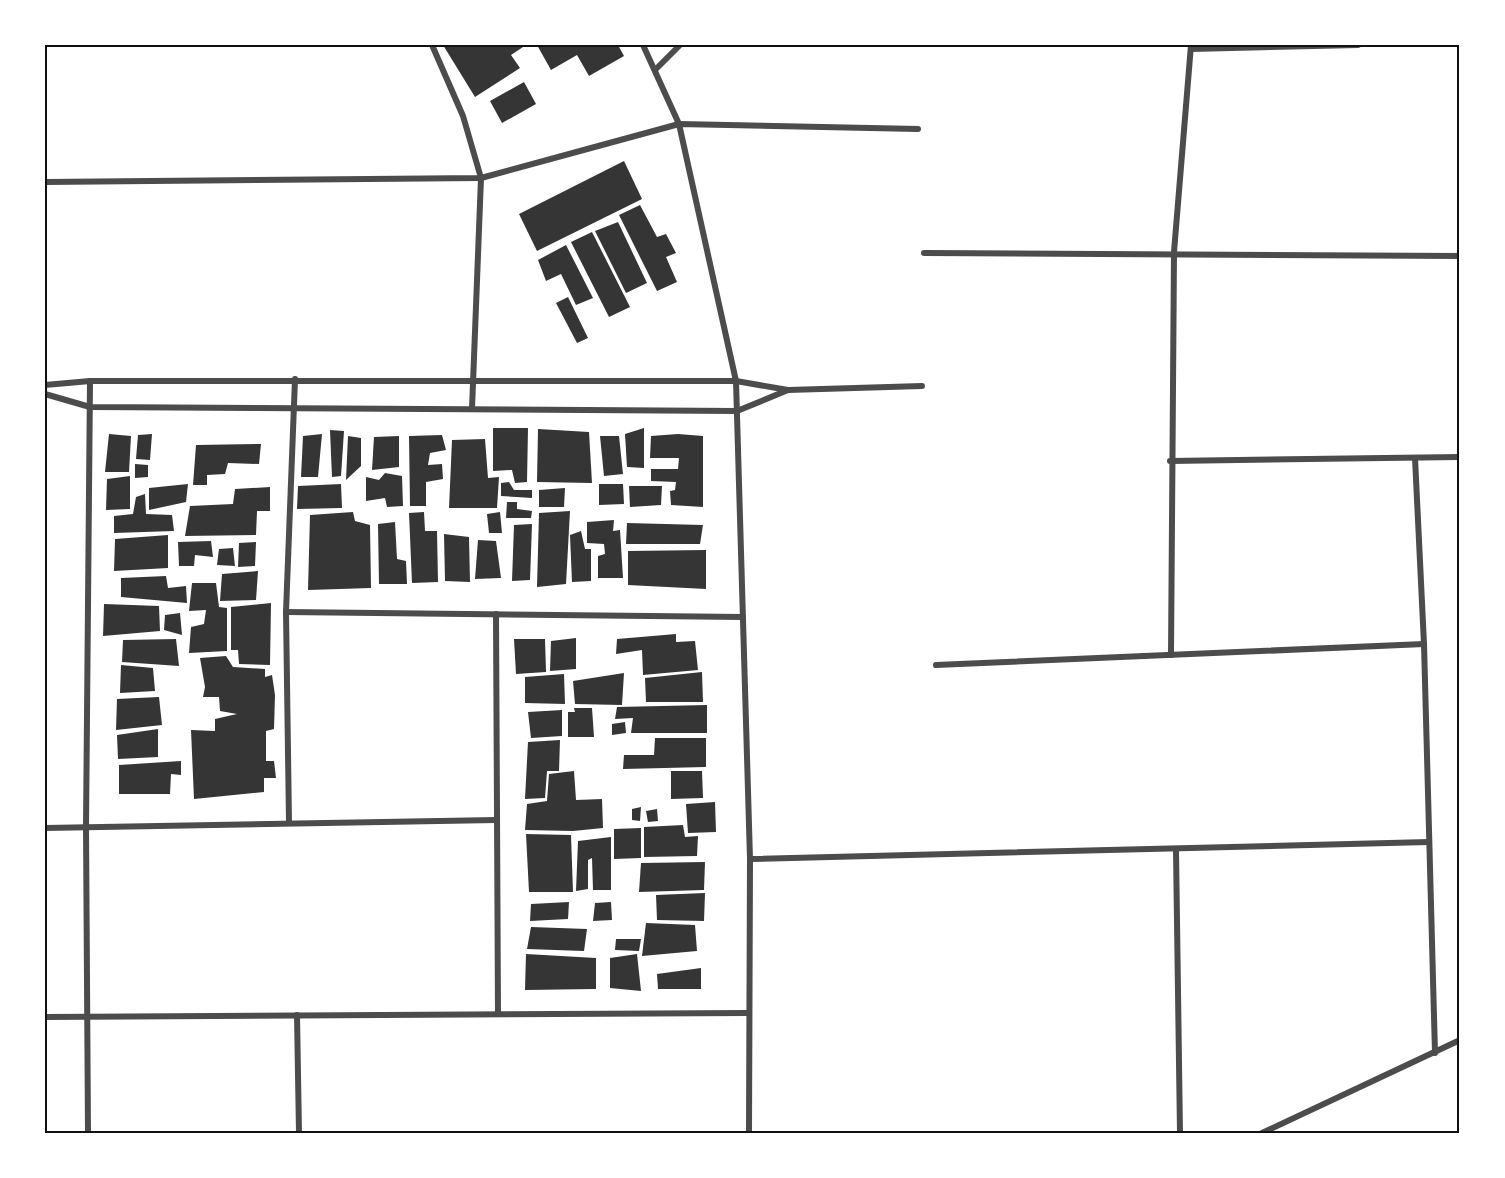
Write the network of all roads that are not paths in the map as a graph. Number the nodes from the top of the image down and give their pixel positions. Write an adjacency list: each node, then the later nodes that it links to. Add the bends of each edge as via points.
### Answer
1 (432, 45): 9 (street, via 463,116)
2 (643, 45): 6 (street)
3 (680, 45): 6 (street)
4 (1358, 45): 5 (street)
5 (1191, 47): 11 (street)
6 (656, 69): 7 (street)
7 (679, 124): 8 (street); 9 (street); 17 (street)
8 (918, 129)
9 (481, 178): 10 (street); 16 (street)
10 (45, 182)
11 (1174, 252): 12 (street); 13 (street); 28 (street)
12 (924, 253)
13 (1460, 256)
14 (295, 380): 15 (street); 16 (street); 23 (street)
15 (90, 381): 18 (street); 22 (street)
16 (474, 381): 17 (street); 24 (street)
17 (736, 381): 20 (street); 25 (street)
18 (45, 385)
19 (922, 386): 20 (street)
20 (788, 390): 25 (street)
21 (45, 394): 22 (street)
22 (90, 407): 23 (street); 37 (street)
23 (294, 408): 24 (street); 29 (street)
24 (472, 408): 25 (street)
25 (737, 411): 31 (street)
26 (1460, 457): 27 (street)
27 (1415, 458): 28 (street); 32 (street)
28 (1170, 461): 33 (street)
29 (286, 612): 30 (street); 36 (street)
30 (496, 614): 31 (street); 35 (street)
31 (743, 617): 41 (street)
32 (1424, 644): 33 (street); 39 (street)
33 (1171, 655): 34 (street)
34 (936, 665)
35 (496, 820): 36 (street); 42 (street)
36 (289, 822): 37 (street)
37 (86, 827): 38 (street); 46 (street)
38 (45, 828)
39 (1429, 842): 40 (street); 48 (street)
40 (1176, 850): 41 (street); 52 (street)
41 (750, 859): 43 (street)
42 (498, 1013): 43 (street); 44 (street)
43 (748, 1013): 51 (street)
44 (297, 1015): 46 (street); 50 (street)
45 (45, 1017): 46 (street)
46 (86, 1017): 49 (street)
47 (1460, 1040): 48 (street)
48 (1436, 1053): 53 (street)
49 (88, 1133)
50 (299, 1133)
51 (749, 1133)
52 (1180, 1133)
53 (1262, 1133)

